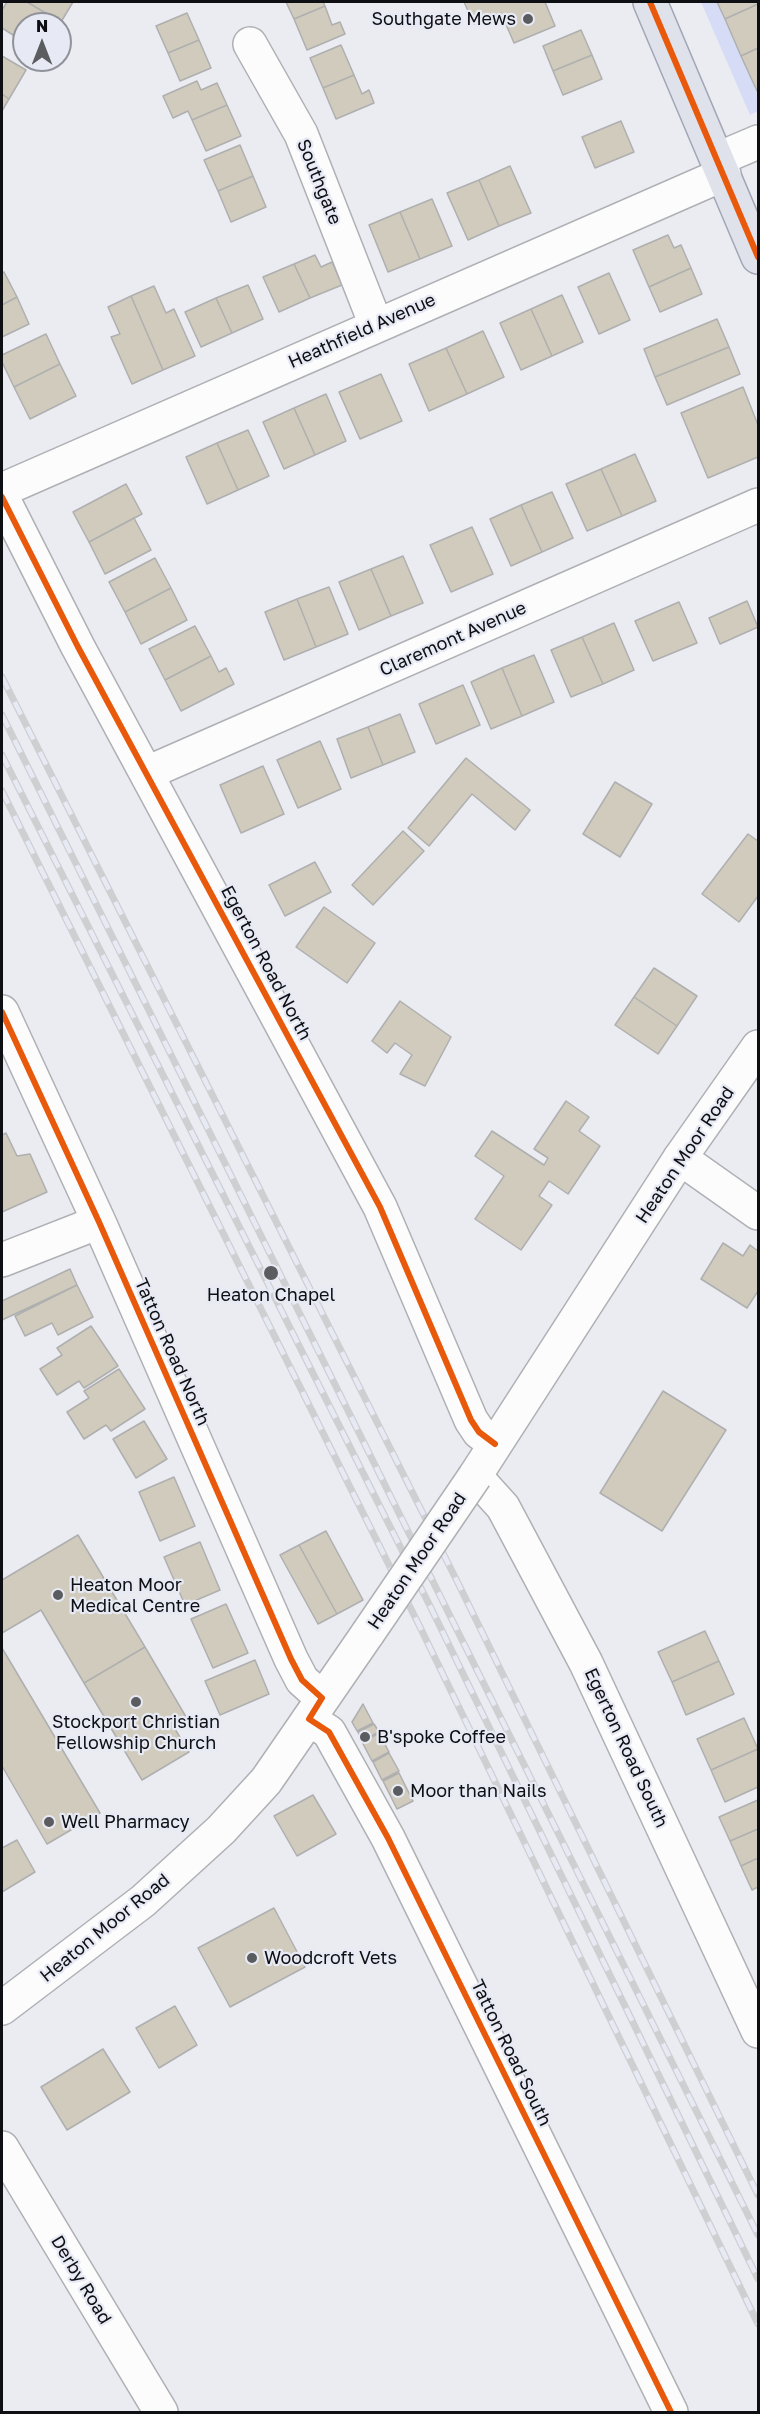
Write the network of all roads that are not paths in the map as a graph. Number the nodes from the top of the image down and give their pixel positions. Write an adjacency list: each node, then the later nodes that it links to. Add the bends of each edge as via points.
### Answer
1 (650, 2): 4 (highway)
2 (250, 44): 6 (street, Southgate, via 301,134)
3 (759, 142): 4 (street, Heathfield Avenue)
4 (721, 167): 5 (highway); 6 (street, Heathfield Avenue)
5 (759, 257)
6 (376, 325): 7 (street, Heathfield Avenue)
7 (2, 490)
8 (2, 497): 10 (street, Egerton Road North)
9 (759, 505): 10 (street, Claremont Avenue)
10 (147, 773): 17 (street, Egerton Road North, via 380,1207 471,1420)
11 (2, 1012): 15 (street, Tatton Road North)
12 (759, 1047): 13 (street, Heaton Moor Road)
13 (680, 1158): 14 (street); 17 (street, Heaton Moor Road)
14 (759, 1213)
15 (99, 1221): 16 (street); 19 (street, Tatton Road North)
16 (2, 1260)
17 (495, 1444): 18 (street, Heaton Moor Road)
18 (475, 1476): 19 (street, Heaton Moor Road, bridge); 21 (street, Egerton Road South, via 503,1506 586,1664)
19 (315, 1708): 20 (street, Heaton Moor Road, via 266,1781 221,1830 142,1901); 24 (street, Tatton Road South, via 388,1838)
20 (2, 2008)
21 (759, 2031)
22 (2, 2148): 23 (street, Derby Road)
23 (161, 2412)
24 (671, 2412)

